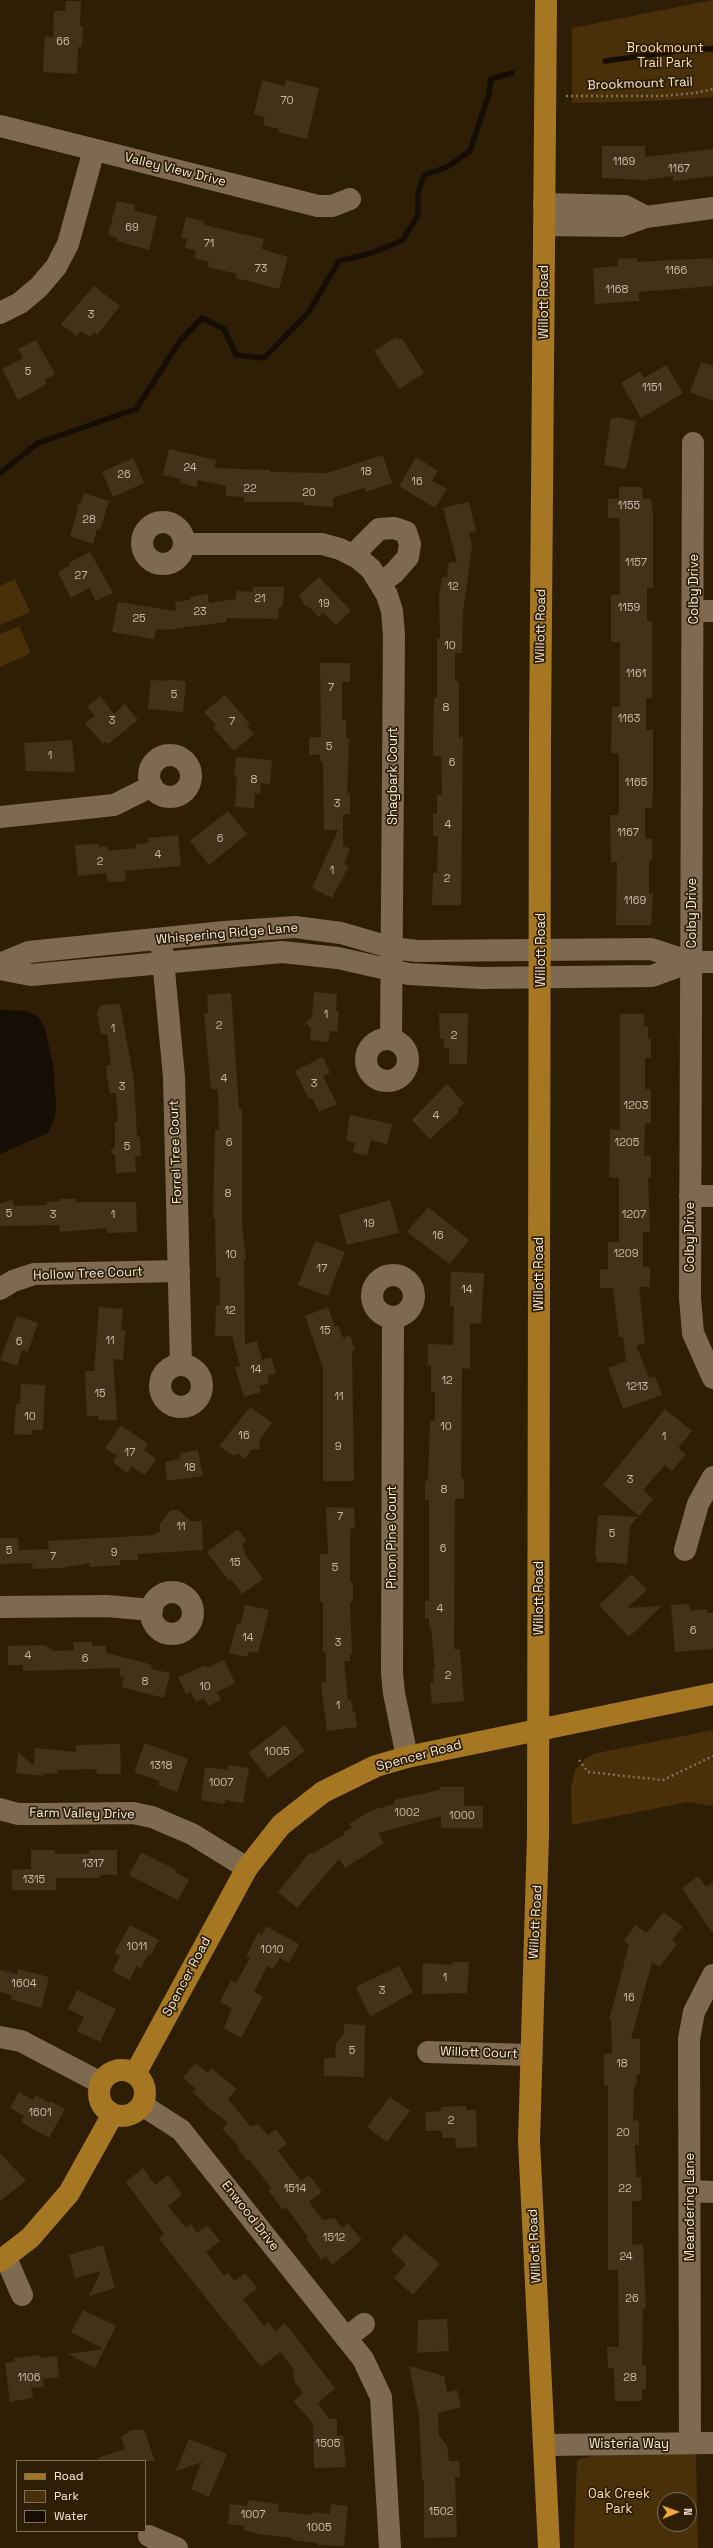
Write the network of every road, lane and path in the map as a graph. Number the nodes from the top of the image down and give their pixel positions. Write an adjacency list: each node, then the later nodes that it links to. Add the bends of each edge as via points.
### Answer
1 (546, 0): 7 (main road, Willott Road)
2 (713, 89): 3 (path, Brookmount Trail, via 661,96)
3 (566, 96)
4 (0, 126): 5 (street, Valley View Drive)
5 (94, 150): 6 (street, Valley View Drive, via 318,206 332,206); 11 (street, via 68,244 56,267 39,288 20,303)
6 (350, 200)
7 (544, 204): 9 (street, via 625,206); 10 (main road, Willott Road)
8 (713, 208): 9 (street)
9 (646, 217): 10 (street, via 621,226)
10 (544, 225): 21 (main road, Willott Road)
11 (0, 313)
12 (693, 442): 16 (street, Colby Drive)
13 (184, 544): 14 (street, Shagbark Court, via 322,544)
14 (353, 555): 15 (street, Shagbark Court, via 371,569); 15 (street, via 379,529 394,528 406,532 410,544 408,557 394,573)
15 (380, 583): 20 (street, Shagbark Court, via 388,594 394,635)
16 (703, 611): 23 (street, Colby Drive)
17 (152, 786): 18 (street, via 114,805)
18 (0, 817)
19 (161, 939): 20 (street, Whispering Ridge Lane, via 295,927 341,933); 22 (street, Forrel Tree Court); 25 (street, Whispering Ridge Lane, via 29,952)
20 (393, 948): 21 (street, Whispering Ridge Lane, via 437,952); 27 (street, Shagbark Court)
21 (541, 950): 23 (street, Whispering Ridge Lane, via 651,949); 28 (main road, Willott Road)
22 (163, 962): 26 (street, Whispering Ridge Lane, via 31,975); 27 (street, Whispering Ridge Lane, via 282,952 338,958); 32 (street, Forrel Tree Court, via 174,1077)
23 (692, 962): 24 (street, Whispering Ridge Lane); 28 (street, Whispering Ridge Lane, via 652,976); 30 (street, Colby Drive)
24 (713, 962)
25 (0, 964)
26 (0, 968)
27 (393, 972): 28 (street, Whispering Ridge Lane, via 481,978); 29 (street, Shagbark Court)
28 (541, 977): 42 (main road, Willott Road)
29 (391, 1039)
30 (690, 1196): 31 (street); 36 (street, Colby Drive, via 690,1298 693,1332)
31 (713, 1196)
32 (179, 1271): 33 (street, Hollow Tree Court, via 34,1274); 35 (street, Forrel Tree Court)
33 (0, 1288)
34 (393, 1317): 44 (street, Pinon Pine Court, via 392,1673)
35 (181, 1365)
36 (713, 1378)
37 (713, 1477): 38 (street, via 698,1504)
38 (685, 1550)
39 (0, 1608): 40 (street, via 107,1606)
40 (152, 1610)
41 (713, 1694): 42 (main road, Spencer Road)
42 (539, 1728): 44 (main road, Spencer Road); 51 (main road, Willott Road, via 538,1878)
43 (713, 1756): 45 (path, via 663,1780 588,1772)
44 (407, 1757): 47 (main road, Spencer Road, via 376,1766 345,1780 303,1806 281,1825)
45 (579, 1760)
46 (0, 1809): 47 (street, Farm Valley Drive, via 18,1814 134,1813 152,1817 192,1834)
47 (247, 1868): 52 (main road, Spencer Road)
48 (713, 1976): 56 (street, Meandering Lane, via 694,2012 688,2039)
49 (0, 2037): 53 (street, via 20,2042)
50 (428, 2052): 51 (street, Willott Court)
51 (530, 2055): 64 (main road, Willott Road, via 529,2141)
52 (135, 2074): 53 (main road, via 120,2070 112,2072); 54 (main road, via 140,2078 146,2091)
53 (101, 2083): 55 (main road, via 100,2098 103,2105)
54 (142, 2105): 55 (main road, via 133,2114); 61 (street, Enwood Drive, via 181,2130)
55 (113, 2114): 58 (main road, via 69,2193 35,2234)
56 (690, 2191): 57 (street); 63 (street, Meandering Lane)
57 (713, 2192)
58 (3, 2259): 59 (street)
59 (22, 2294)
60 (364, 2324): 61 (street)
61 (346, 2338): 67 (street, Enwood Drive, via 363,2359 381,2397)
62 (713, 2443): 63 (street, Wisteria Way)
63 (690, 2444): 64 (street, Wisteria Way)
64 (546, 2445): 68 (main road, Willott Road)
65 (149, 2536): 66 (street)
66 (177, 2548)
67 (390, 2548)
68 (549, 2548)

